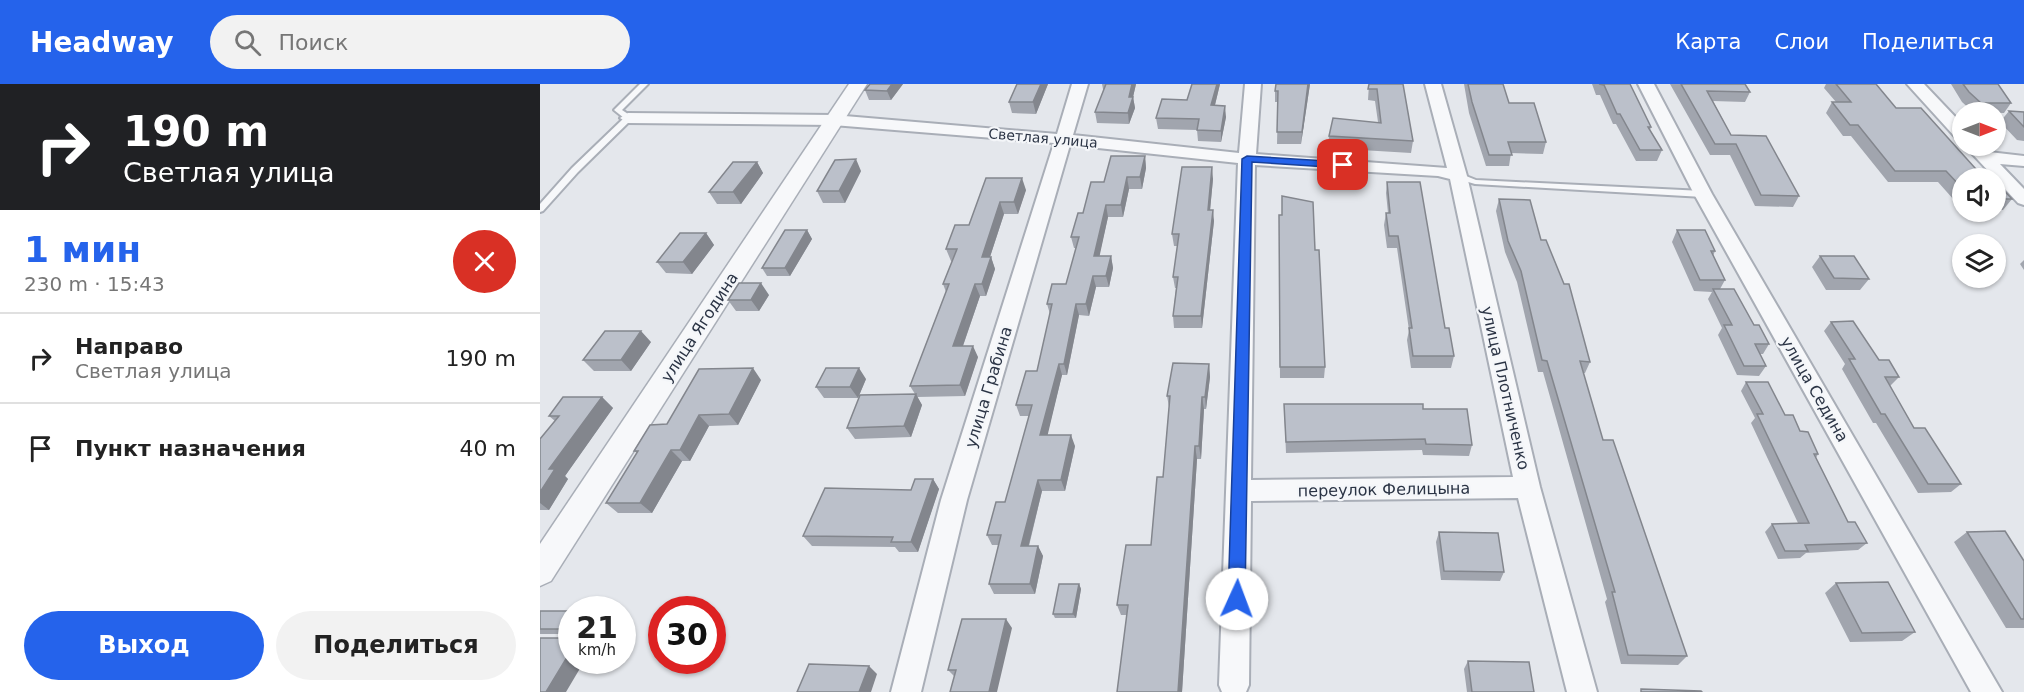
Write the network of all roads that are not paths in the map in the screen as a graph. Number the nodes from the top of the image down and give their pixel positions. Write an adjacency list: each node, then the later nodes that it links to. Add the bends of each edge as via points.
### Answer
1 (644, 84): 8 (lane, via 618,110)
2 (858, 84): 9 (street, улица Ягодина)
3 (1080, 84): 11 (street, улица Грабина)
4 (1252, 84): 14 (street)
5 (1432, 84): 16 (street, улица Плотниченко)
6 (1646, 84): 17 (street, улица Седина)
7 (1915, 84): 10 (street)
8 (628, 118): 9 (street, Светлая улица); 19 (lane)
9 (833, 120): 11 (street, Светлая улица); 22 (street, улица Ягодина)
10 (1952, 123)
11 (1061, 139): 14 (street, Светлая улица); 24 (street, улица Грабина, via 954,500)
12 (1983, 156): 18 (street)
13 (2001, 156): 15 (street)
14 (1247, 159): 16 (street, Светлая улица, via 1438,171); 21 (street)
15 (2024, 161)
16 (1458, 176): 17 (lane, via 1475,182); 20 (street, улица Плотниченко)
17 (1703, 194): 26 (street, улица Седина)
18 (2024, 199)
19 (540, 209)
20 (1528, 487): 21 (street, переулок Фелицына); 25 (street, улица Плотниченко)
21 (1240, 491): 23 (street)
22 (540, 572)
23 (1234, 685)
24 (906, 692)
25 (1582, 692)
26 (1988, 692)

